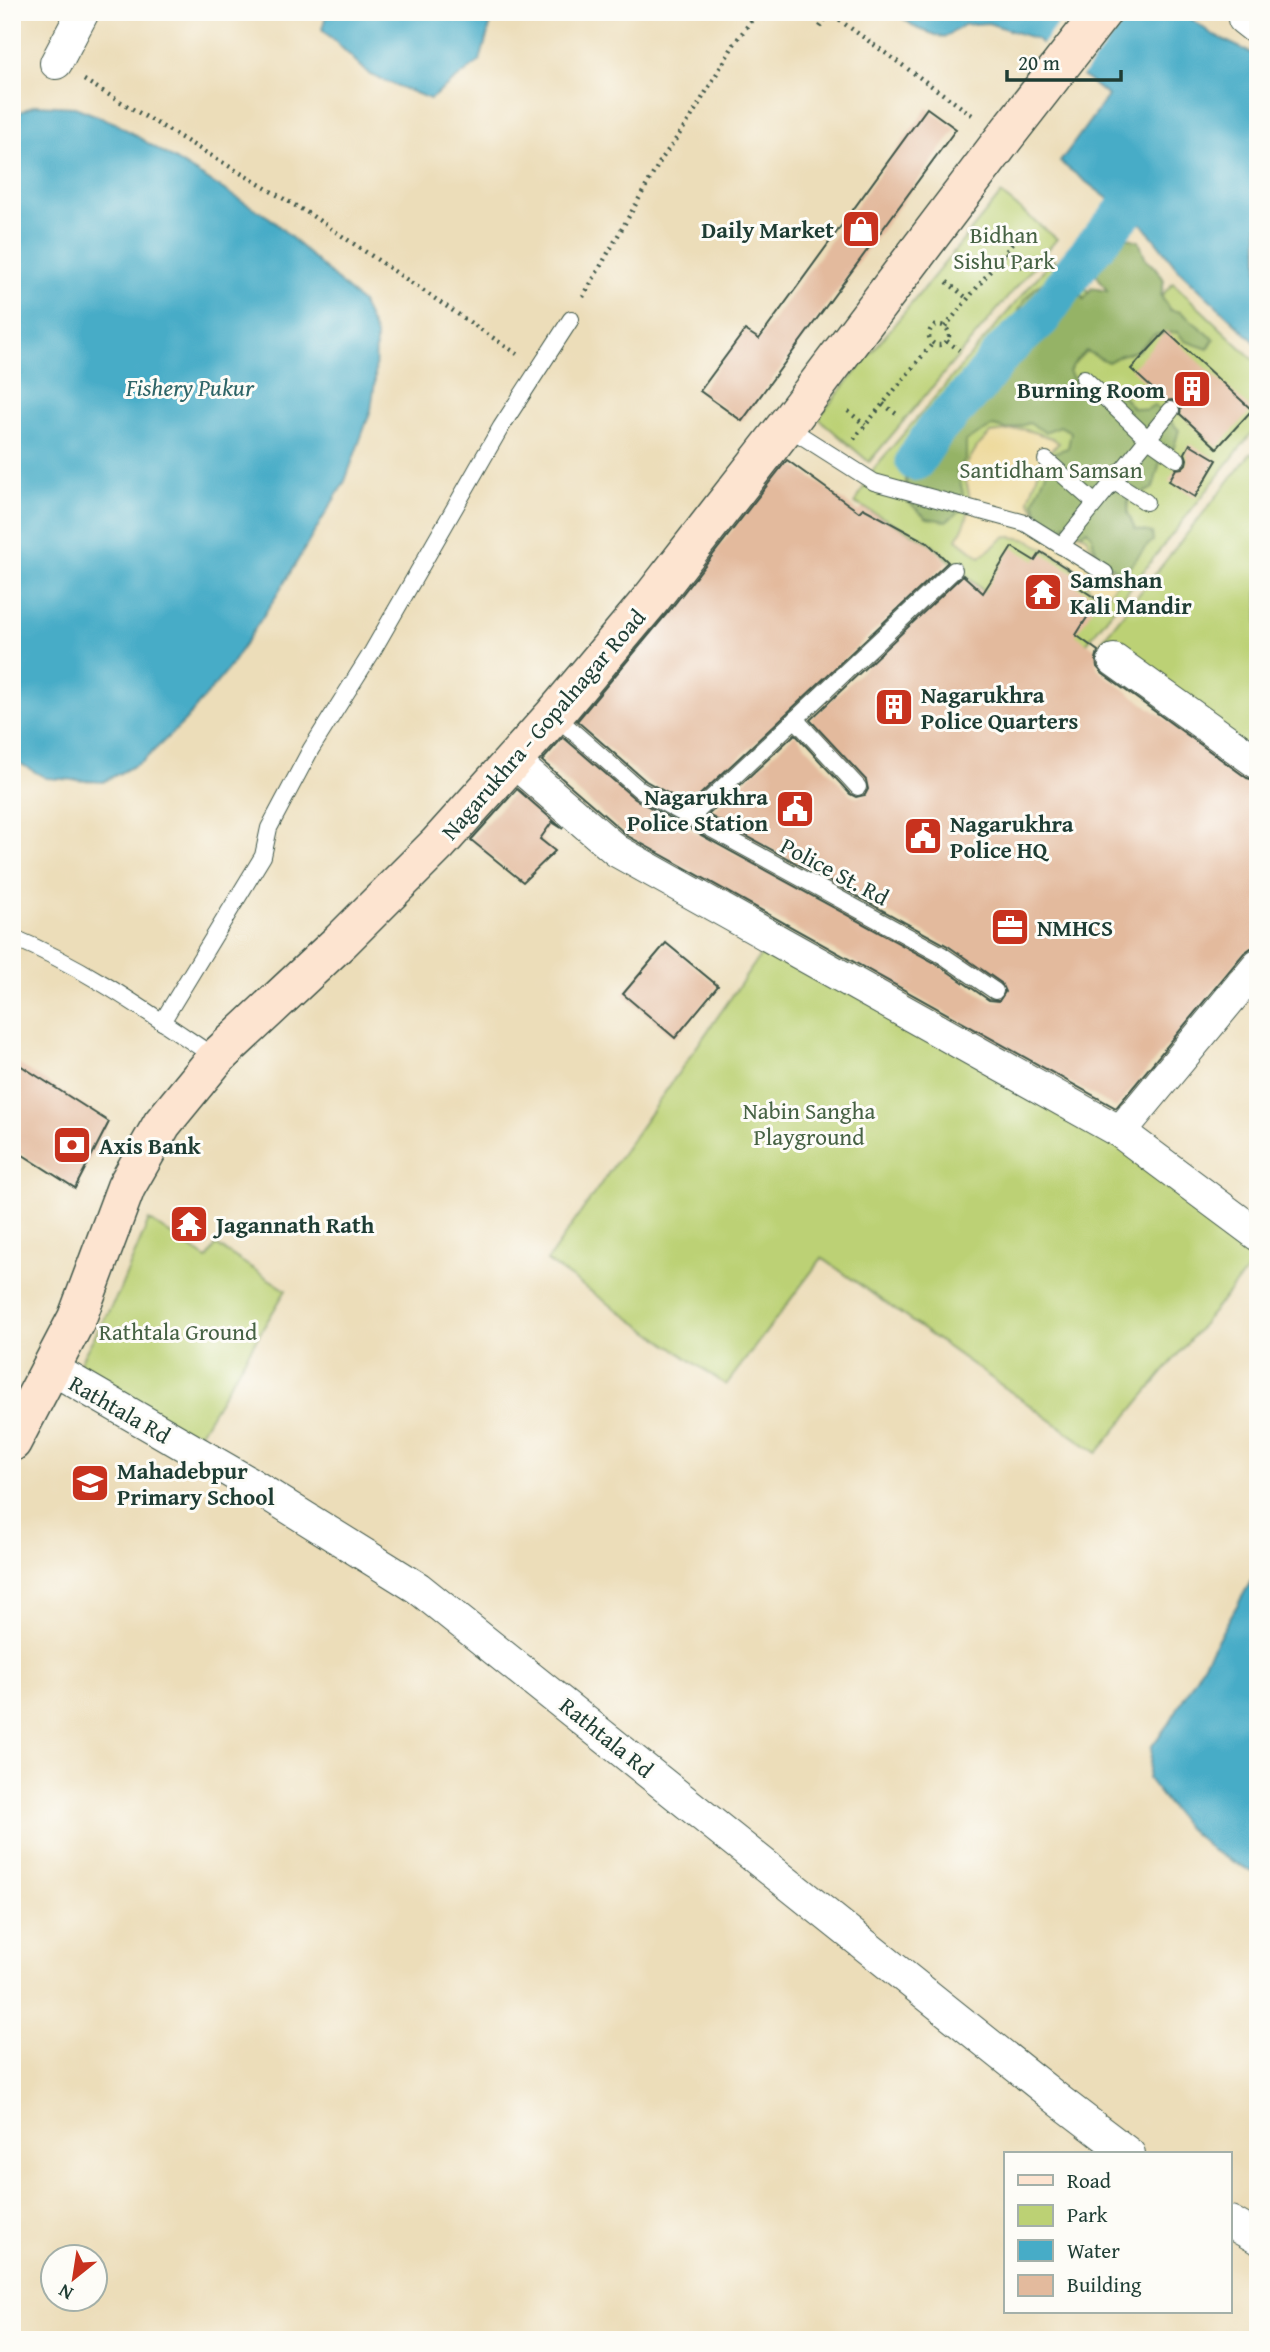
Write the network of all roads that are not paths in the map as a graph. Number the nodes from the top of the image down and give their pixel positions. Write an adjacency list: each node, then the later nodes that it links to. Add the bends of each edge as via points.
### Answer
1 (83, 12): 3 (street)
2 (1102, 12): 7 (main road, Nagarukhra - Gopalnagar Road)
3 (56, 62)
4 (570, 319): 27 (lane, via 311,749 269,828 263,856)
5 (1084, 378): 8 (lane)
6 (1171, 410): 8 (lane)
7 (786, 426): 14 (lane, via 874,482 1025,523); 18 (main road, Nagarukhra - Gopalnagar Road)
8 (1147, 438): 9 (lane); 11 (lane)
9 (1177, 459)
10 (1046, 460): 13 (lane)
11 (1114, 481): 12 (lane); 13 (lane)
12 (1146, 502)
13 (1095, 503): 14 (lane)
14 (1060, 545): 16 (lane)
15 (954, 570): 19 (lane)
16 (1105, 573)
17 (1114, 660): 21 (street)
18 (554, 715): 20 (main road, Nagarukhra - Gopalnagar Road); 23 (lane, Police St. Rd, via 640,790)
19 (795, 719): 22 (lane); 23 (lane)
20 (513, 761): 28 (main road, Nagarukhra - Gopalnagar Road, via 341,941); 29 (street, via 617,851)
21 (1258, 763)
22 (858, 787)
23 (690, 818): 26 (lane, Police St. Rd, via 942,954)
24 (12, 937): 27 (lane, via 64,960)
25 (1258, 965): 29 (street)
26 (995, 991)
27 (162, 1022): 28 (lane)
28 (216, 1058): 31 (main road, Nagarukhra - Gopalnagar Road, via 162,1124 126,1187 77,1318)
29 (1121, 1132): 30 (street)
30 (1258, 1235)
31 (51, 1368): 32 (main road, Nagarukhra - Gopalnagar Road); 33 (street, Rathtala Rd, via 248,1482 418,1588)
32 (12, 1442)
33 (1126, 2152)
34 (1232, 2223): 35 (street)
35 (1258, 2238)

